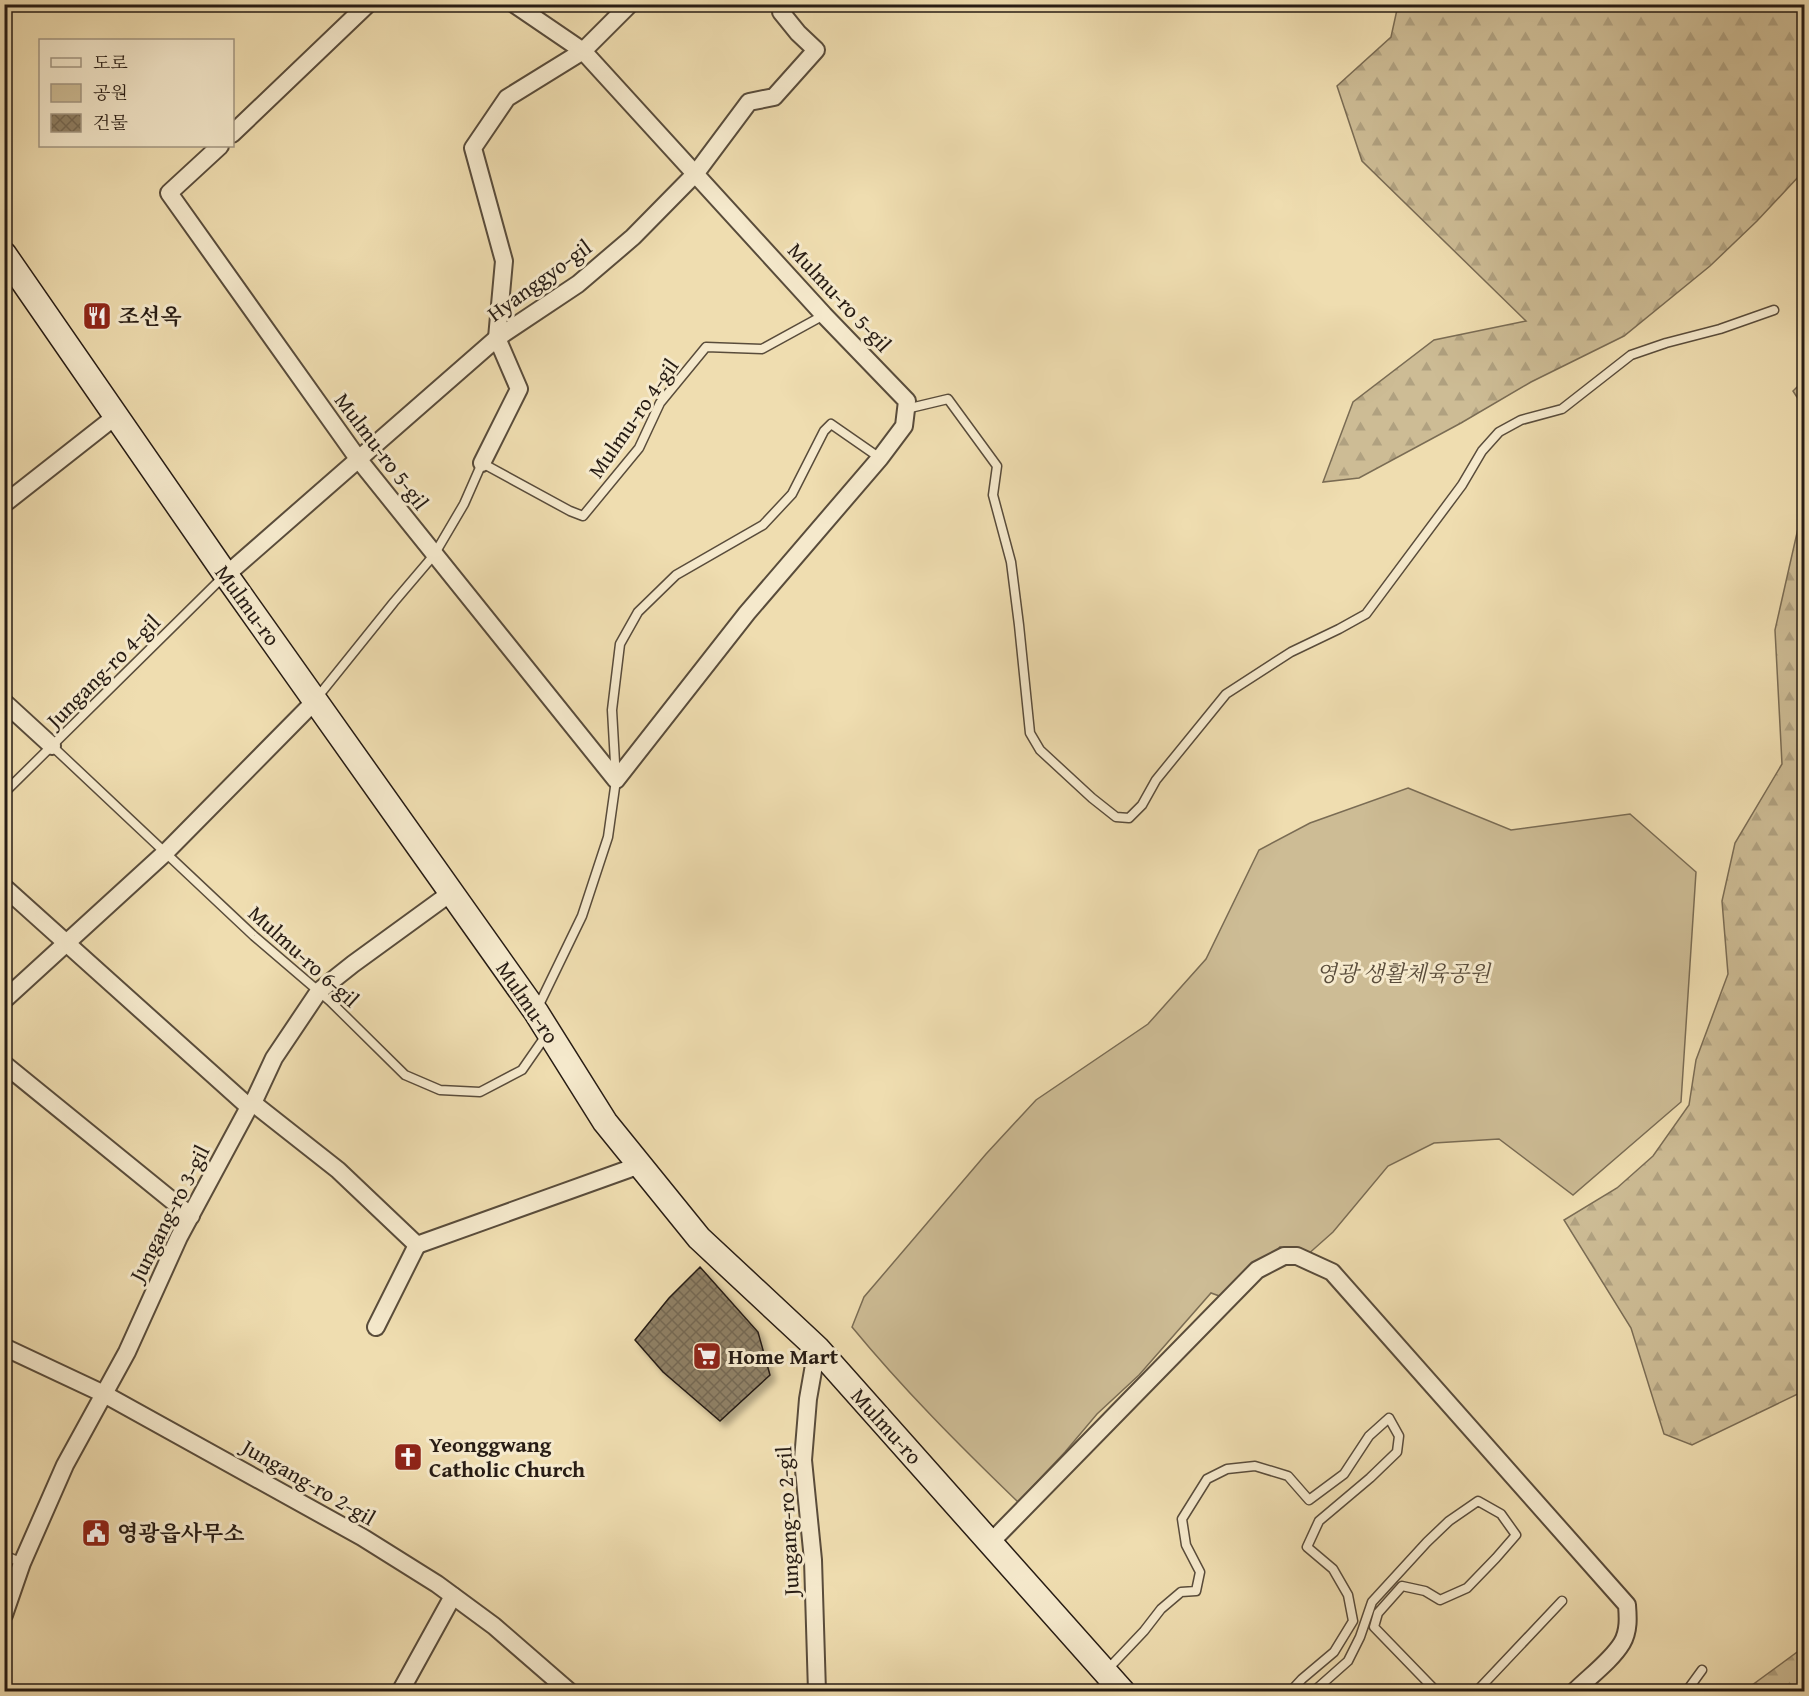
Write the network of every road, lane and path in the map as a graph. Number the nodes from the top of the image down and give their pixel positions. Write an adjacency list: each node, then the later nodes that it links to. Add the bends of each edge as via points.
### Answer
1 (368, 4): 6 (street)
2 (514, 4): 5 (street, Mulmu-ro 5-gil)
3 (630, 4): 5 (street)
4 (782, 4): 8 (street, Hyanggyo-gil, via 781,12 816,50 774,97 749,102)
5 (583, 51): 8 (street, Mulmu-ro 5-gil); 12 (street, via 507,98 474,148 504,261)
6 (234, 132)
7 (219, 147): 16 (street, Mulmu-ro 5-gil, via 169,194)
8 (696, 173): 11 (street, Mulmu-ro 5-gil); 12 (street, Hyanggyo-gil, via 633,237 578,284)
9 (4, 254): 14 (main road, Mulmu-ro)
10 (1774, 310): 13 (lane, via 1630,355 1562,409 1521,420 1499,432 1366,614 1291,652 1226,694 1129,818 1116,817 1092,798 1040,750 1030,733 1011,562 993,495 997,466 948,399)
11 (824, 315): 13 (street, Mulmu-ro 5-gil, via 907,401); 17 (lane, Mulmu-ro 4-gil, via 762,349 706,347 660,403 639,448 583,516)
12 (497, 338): 16 (street, Hyanggyo-gil); 17 (street, via 519,389)
13 (906, 409): 15 (street, via 904,426)
14 (116, 416): 18 (street); 20 (main road, Mulmu-ro)
15 (880, 458): 24 (street, via 747,613); 24 (lane, via 831,424 792,495 763,525 676,574 638,612 620,644 612,710)
16 (358, 460): 19 (street, Mulmu-ro 5-gil); 20 (street, Hyanggyo-gil)
17 (482, 462): 19 (lane, via 464,504)
18 (4, 504)
19 (434, 555): 21 (lane); 24 (street, Mulmu-ro 5-gil)
20 (226, 574): 21 (main road, Mulmu-ro); 23 (lane, Jungang-ro 4-gil)
21 (316, 700): 26 (street); 28 (main road, Mulmu-ro)
22 (4, 702): 23 (street)
23 (52, 746): 25 (lane, Jungang-ro 4-gil); 26 (lane, Mulmu-ro 6-gil)
24 (615, 780): 32 (lane, via 608,837)
25 (4, 793)
26 (166, 852): 29 (street); 30 (lane, Mulmu-ro 6-gil)
27 (4, 887): 29 (street)
28 (452, 892): 30 (street, Jungang-ro 3-gil); 32 (main road, Mulmu-ro)
29 (67, 943): 31 (street); 34 (street)
30 (319, 991): 32 (lane, Mulmu-ro 6-gil, via 405,1075 440,1090 480,1092 522,1070); 34 (street, Jungang-ro 3-gil, via 274,1058)
31 (4, 1000)
32 (542, 1022): 35 (main road, Mulmu-ro, via 605,1122)
33 (4, 1064): 36 (street)
34 (251, 1105): 36 (street, Jungang-ro 3-gil); 37 (street, via 338,1170)
35 (640, 1165): 37 (street); 40 (main road, Mulmu-ro, via 699,1238)
36 (191, 1216): 41 (street, Jungang-ro 3-gil)
37 (417, 1245): 38 (street)
38 (376, 1327)
39 (4, 1347): 41 (street, Jungang-ro 2-gil)
40 (817, 1348): 42 (main road, Mulmu-ro); 52 (street, Jungang-ro 2-gil, via 803,1460 813,1560)
41 (104, 1394): 44 (street, Jungang-ro 3-gil, via 65,1465); 45 (street, Jungang-ro 2-gil, via 362,1537)
42 (990, 1543): 49 (main road, Mulmu-ro); 58 (street, via 1257,1270 1284,1256 1297,1257 1332,1272 1627,1605 1623,1641)
43 (4, 1555): 44 (lane)
44 (22, 1563): 47 (street, Jungang-ro 3-gil)
45 (453, 1596): 50 (street); 51 (street, Jungang-ro 2-gil)
46 (1562, 1601): 57 (lane)
47 (4, 1615)
48 (1702, 1670): 59 (lane)
49 (1105, 1672): 53 (main road, Mulmu-ro); 54 (lane, via 1161,1609 1181,1592 1196,1591 1200,1572 1186,1545 1182,1519 1207,1479 1227,1469 1255,1466 1288,1476 1309,1500 1344,1474 1369,1436 1389,1418 1400,1436 1397,1452 1319,1521 1307,1547 1333,1569 1348,1595 1353,1621 1334,1652)
50 (400, 1692)
51 (570, 1692)
52 (817, 1692)
53 (1123, 1692)
54 (1290, 1692)
55 (1313, 1692): 56 (lane, via 1348,1661 1372,1602 1449,1521 1478,1501 1501,1514 1516,1535 1467,1588 1440,1600 1425,1591 1402,1586 1378,1613 1374,1627)
56 (1437, 1692)
57 (1476, 1692)
58 (1574, 1692)
59 (1686, 1692)

